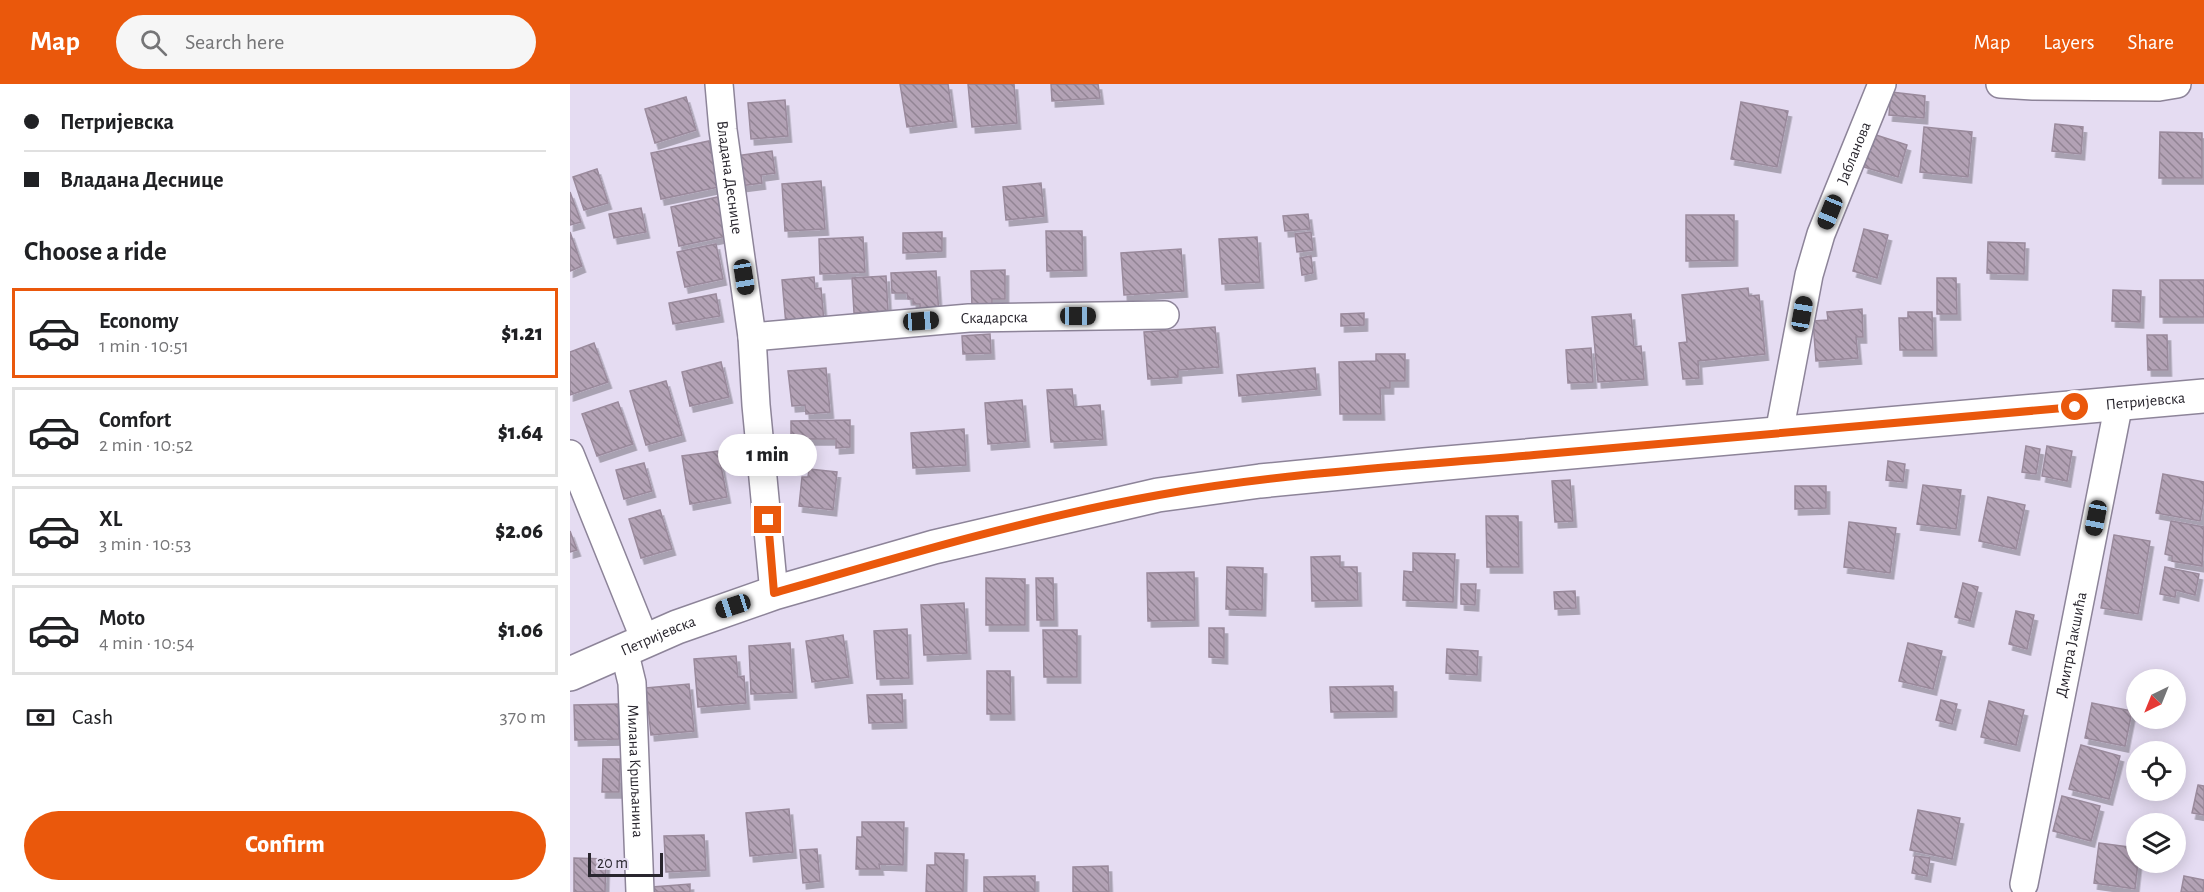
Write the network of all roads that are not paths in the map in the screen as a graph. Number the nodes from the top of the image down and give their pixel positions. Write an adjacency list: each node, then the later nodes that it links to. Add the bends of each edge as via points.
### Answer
1 (719, 84): 6 (street, Владана Деснице)
2 (1882, 84): 9 (street, Јабланова, via 1821,234 1809,275)
3 (2000, 84): 4 (street)
4 (2177, 84)
5 (1165, 315): 6 (street, Скадарска, via 969,318)
6 (752, 337): 11 (street, Владана Деснице)
7 (2204, 396): 8 (main road, Петријевска)
8 (2119, 404): 9 (main road, Петријевска); 14 (street, Дмитра Јакшића)
9 (1779, 433): 11 (main road, Петријевска, via 1330,473 1158,495 934,547)
10 (570, 454): 12 (street, Милана Кршљанина)
11 (774, 593): 12 (main road, Петријевска)
12 (634, 645): 13 (main road, Петријевска); 15 (street, Милана Кршљанина)
13 (570, 674)
14 (2024, 884)
15 (640, 892)

